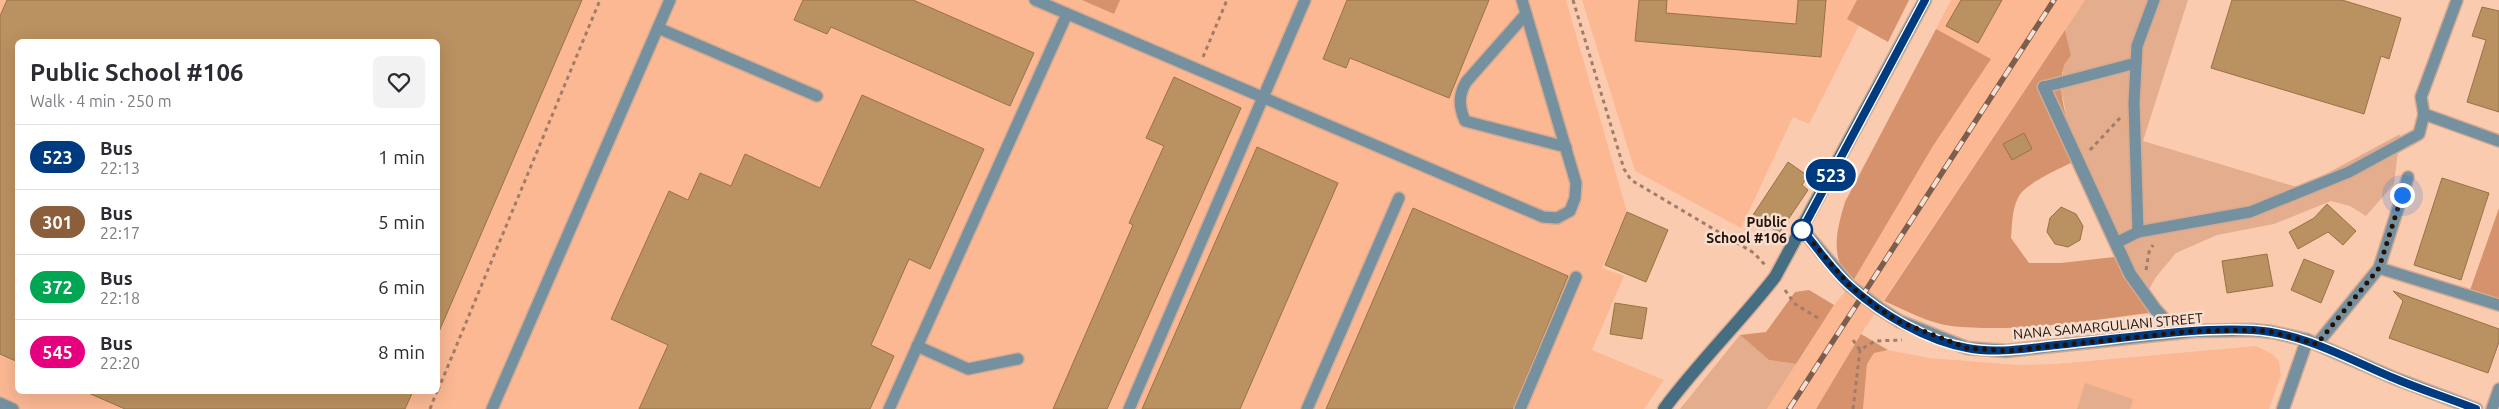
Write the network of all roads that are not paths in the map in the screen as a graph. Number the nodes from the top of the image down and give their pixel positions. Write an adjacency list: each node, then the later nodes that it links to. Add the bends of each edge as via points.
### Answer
1 (670, 0): 10 (lane)
2 (1035, 0): 8 (lane)
3 (1305, 0): 14 (lane)
4 (1522, 0): 9 (lane)
5 (1925, 0): 20 (main road)
6 (2154, 0): 11 (lane, via 2137,46)
7 (2457, 0): 15 (lane, via 2421,97)
8 (1067, 14): 14 (lane); 28 (lane)
9 (1526, 14): 17 (lane); 17 (lane, via 1466,82 1460,92 1460,109 1466,121)
10 (658, 28): 13 (lane); 33 (lane)
11 (2136, 63): 12 (lane); 21 (lane)
12 (2044, 88): 22 (street)
13 (818, 96)
14 (1264, 97): 17 (lane, via 1544,217 1557,218 1570,211 1575,198 1576,183); 35 (lane)
15 (2424, 114): 16 (lane); 21 (lane, via 2419,134 2349,172 2250,212)
16 (2499, 141)
17 (1566, 147)
18 (2408, 177): 23 (lane)
19 (1399, 198): 36 (lane)
20 (1802, 230): 26 (street, NANA SAMARGULIANI STREET, via 1850,286 1878,308 1898,321 1967,348 2006,351); 38 (main road, via 1776,277)
21 (2138, 232): 22 (lane)
22 (2116, 243): 26 (street, via 2130,274)
23 (2379, 268): 25 (lane); 27 (lane)
24 (1576, 277): 37 (lane)
25 (2499, 305)
26 (2178, 333): 27 (street, NANA SAMARGULIANI STREET, via 2252,330)
27 (2312, 342): 39 (street); 40 (street, NANA SAMARGULIANI STREET)
28 (917, 346): 29 (lane, via 968,368); 34 (lane)
29 (1018, 359)
30 (2499, 388): 41 (lane)
31 (0, 403): 32 (lane)
32 (13, 409)
33 (492, 409)
34 (888, 409)
35 (1129, 409)
36 (1307, 409)
37 (1520, 409)
38 (1664, 409)
39 (2283, 409)
40 (2476, 409)
41 (2492, 409)

